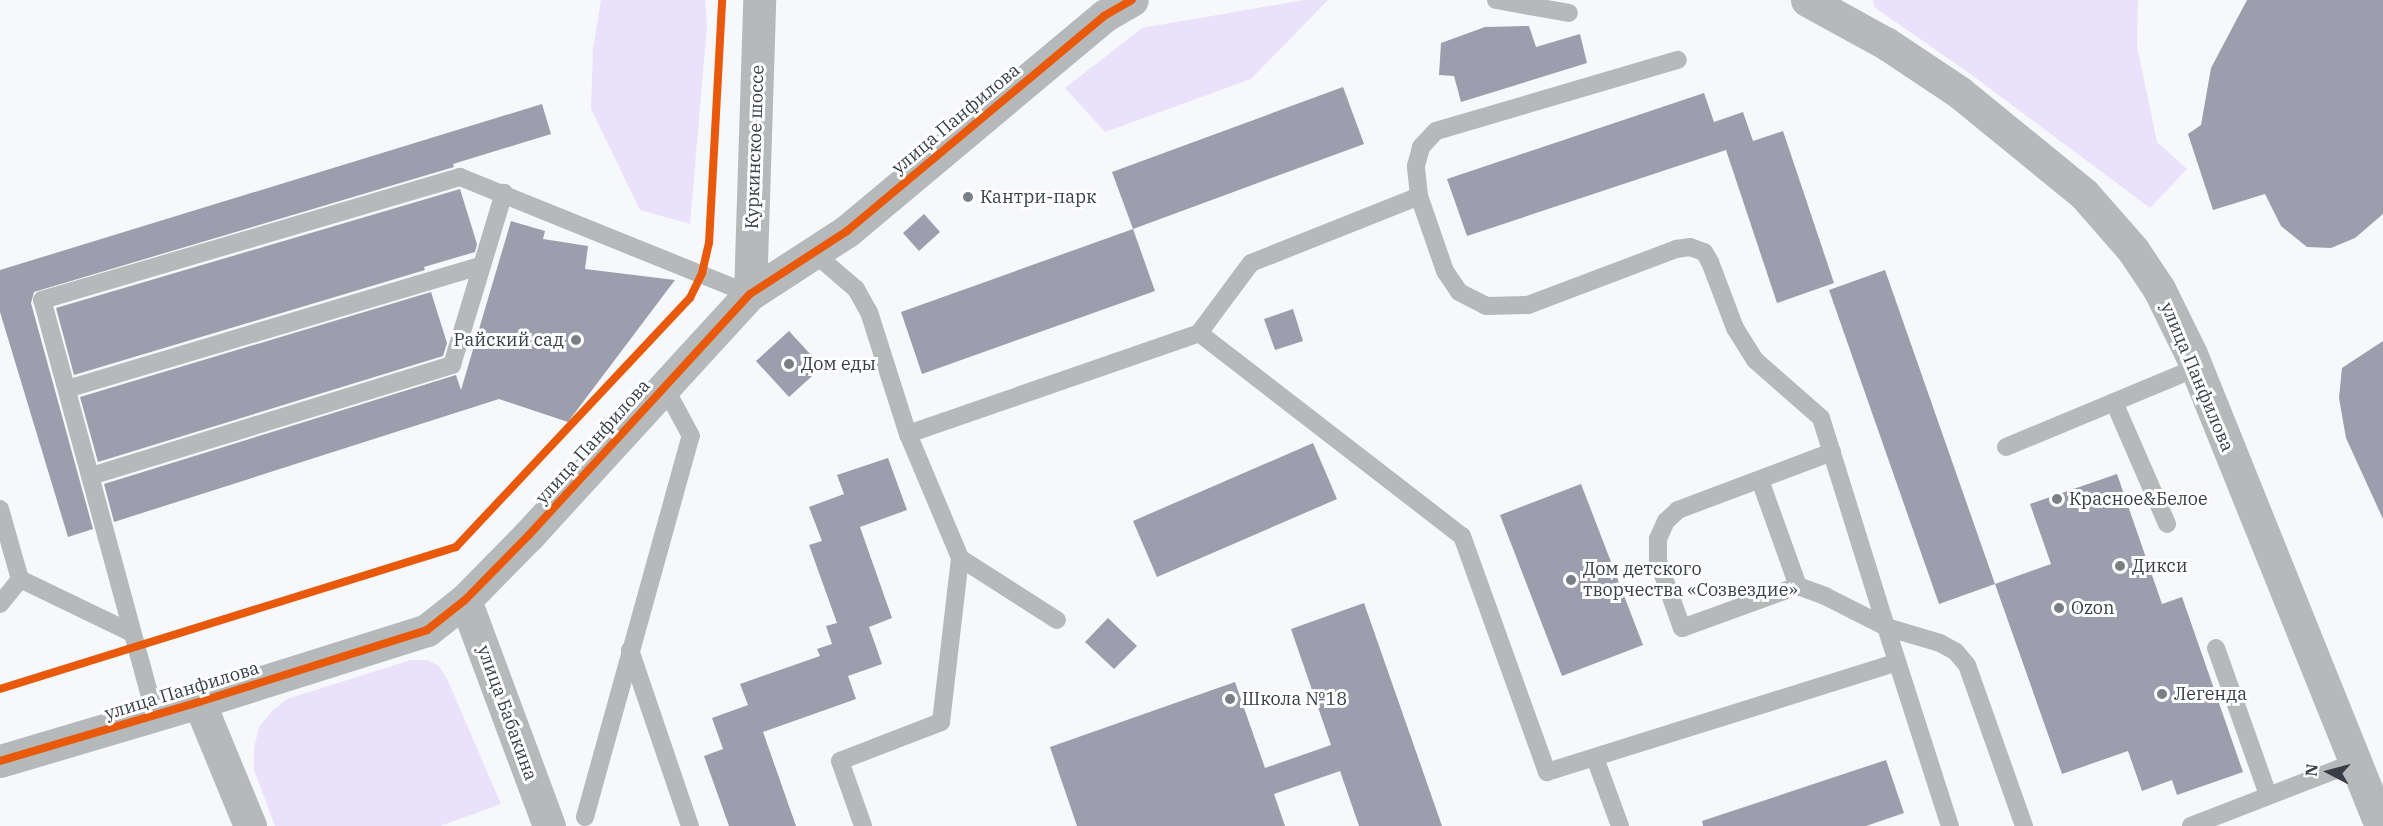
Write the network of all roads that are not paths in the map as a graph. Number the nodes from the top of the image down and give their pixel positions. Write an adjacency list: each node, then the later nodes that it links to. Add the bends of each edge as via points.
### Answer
1 (759, 0): 11 (street, Куркинское шоссе)
2 (1132, 0): 9 (street, улица Панфилова, via 1104,16 848,231)
3 (1496, 0): 5 (lane)
4 (1814, 1): 13 (street, улица Панфилова, via 1959,92 2084,194 2133,250 2159,289)
5 (1569, 13)
6 (1678, 60): 8 (lane, via 1436,131 1420,147 1416,166)
7 (504, 193): 10 (lane); 11 (lane); 15 (lane, via 460,177 42,300)
8 (1419, 196): 12 (lane, via 1251,263); 19 (lane, via 1445,271 1459,292 1486,306 1528,304 1676,249 1690,247 1704,252 1735,328 1755,360 1821,418)
9 (814, 253): 11 (street, улица Панфилова); 17 (lane, via 856,289 869,312)
10 (482, 265): 15 (lane); 20 (lane, via 452,365)
11 (750, 294): 14 (street, улица Панфилова)
12 (1199, 333): 17 (lane); 37 (lane, via 1462,536 1546,772)
13 (2196, 368): 16 (lane); 39 (street, улица Панфилова)
14 (664, 386): 27 (street, улица Панфилова); 33 (lane, via 691,436)
15 (67, 389): 20 (lane)
16 (2114, 402): 18 (lane); 23 (lane)
17 (909, 434): 24 (lane)
18 (2006, 447)
19 (1832, 452): 21 (lane); 30 (lane)
20 (90, 476): 31 (lane)
21 (1760, 480): 26 (lane); 26 (lane, via 1678,510 1662,530 1658,561 1682,628)
22 (0, 509): 25 (lane)
23 (2167, 524)
24 (960, 558): 29 (lane); 45 (lane, via 941,722 840,761)
25 (20, 579): 28 (lane); 31 (lane)
26 (1797, 586): 30 (lane)
27 (465, 600): 35 (street, улица Панфилова, via 427,630); 43 (street, улица Бабакина)
28 (0, 604)
29 (1056, 620)
30 (1886, 627): 34 (lane); 48 (lane, via 1940,643 1956,652 1967,665)
31 (132, 633): 36 (lane)
32 (2216, 648): 40 (lane)
33 (630, 650): 41 (lane); 44 (lane)
34 (1897, 662): 37 (lane); 47 (lane)
35 (199, 702): 36 (street, улица Панфилова); 42 (street)
36 (155, 715): 38 (street, улица Панфилова)
37 (1595, 758): 46 (lane)
38 (0, 761)
39 (2356, 762): 40 (lane); 50 (street, улица Панфилова)
40 (2268, 795): 49 (lane)
41 (585, 817)
42 (250, 826)
43 (549, 826)
44 (690, 826)
45 (863, 826)
46 (1620, 826)
47 (1950, 826)
48 (2024, 826)
49 (2192, 826)
50 (2381, 826)

